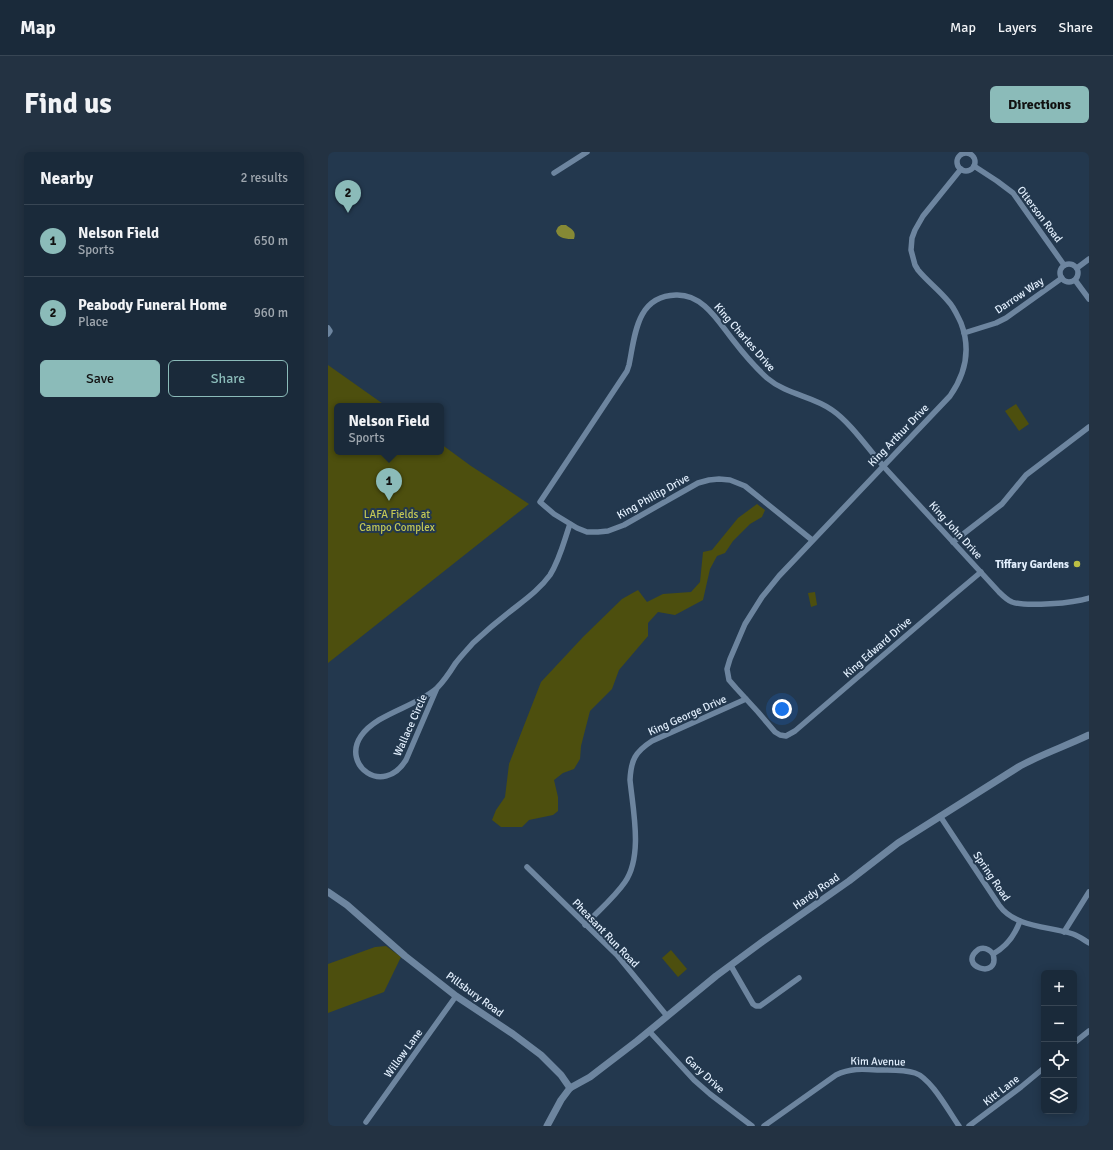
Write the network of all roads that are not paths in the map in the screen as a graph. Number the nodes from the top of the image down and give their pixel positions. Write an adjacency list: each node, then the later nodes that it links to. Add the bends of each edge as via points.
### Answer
1 (587, 152): 5 (street)
2 (958, 153): 3 (street, Otterson Road, via 968,152 973,155 976,161); 4 (street, Otterson Road, via 957,165)
3 (974, 166): 4 (street, via 968,171); 7 (street, Otterson Road, via 1013,193)
4 (960, 169): 13 (street, King Arthur Drive, via 918,223 912,238 911,250 918,270 952,306)
5 (554, 173)
6 (1089, 259): 8 (street)
7 (1064, 265): 8 (street, via 1071,264); 9 (street, via 1060,271)
8 (1077, 268): 10 (street)
9 (1062, 278): 10 (street, via 1069,282); 13 (street, Darrow Way, via 1006,318)
10 (1075, 280): 11 (street)
11 (1089, 299)
12 (328, 328): 14 (street)
13 (964, 333): 16 (street, King Arthur Drive, via 966,356 963,372 956,387)
14 (328, 334)
15 (1089, 427): 20 (street, via 1026,475 1002,504)
16 (883, 466): 17 (street, King Charles Drive, via 844,420 832,410 782,388 769,379 705,306 691,298 674,295 654,302 642,314 637,325 627,371); 19 (street, King Arthur Drive); 20 (street, King John Drive)
17 (540, 502): 18 (street, King Phillip Drive)
18 (570, 524): 19 (street, King Phillip Drive, via 587,532 608,531 633,520 698,483 719,479 745,486); 23 (street, Wallace Circle, via 555,565 544,583 474,642)
19 (812, 540): 24 (street, King Arthur Drive, via 762,597 745,624 730,659 727,669 729,680)
20 (953, 542): 21 (street, King John Drive)
21 (981, 572): 22 (street, King John Drive, via 1012,602 1049,603); 26 (street, King Edward Drive)
22 (1089, 598)
23 (437, 688): 23 (street, Wallace Circle, via 383,718 363,733 357,742 355,753 358,763 366,771 380,777 391,775 400,769)
24 (746, 699): 26 (street, King Arthur Drive, via 775,732); 32 (street, King George Drive, via 652,741 636,755 630,780 635,840 634,861 626,881)
25 (1089, 735): 27 (street, Hardy Road, via 1038,756)
26 (786, 736)
27 (940, 816): 31 (street, Spring Road, via 1002,910); 36 (street, Hardy Road, via 898,842 849,881)
28 (527, 867): 32 (street, Pheasant Run Road)
29 (328, 892): 38 (street, Pillsbury Road)
30 (1089, 892): 33 (street)
31 (1020, 921): 33 (street, Spring Road); 35 (street, via 1013,936)
32 (585, 925): 39 (street, Pheasant Run Road, via 617,955)
33 (1064, 932): 34 (street, Spring Road)
34 (1089, 943)
35 (993, 954)
36 (731, 966): 37 (street, via 756,1006 760,1006); 39 (street, Hardy Road)
37 (799, 978)
38 (456, 996): 44 (street, Pillsbury Road, via 541,1055); 45 (street, Willow Lane)
39 (667, 1016): 40 (street, Hardy Road)
40 (649, 1031): 44 (street, Hardy Road, via 590,1077); 47 (street, Gary Drive, via 694,1080)
41 (1089, 1031): 42 (street)
42 (1075, 1042)
43 (1041, 1070): 50 (street, Kitt Lane)
44 (570, 1088): 46 (street)
45 (366, 1122)
46 (547, 1126)
47 (752, 1126)
48 (764, 1126): 49 (street, Kim Avenue, via 836,1075 846,1070 861,1069 918,1074 931,1086)
49 (959, 1126)
50 (969, 1126)

